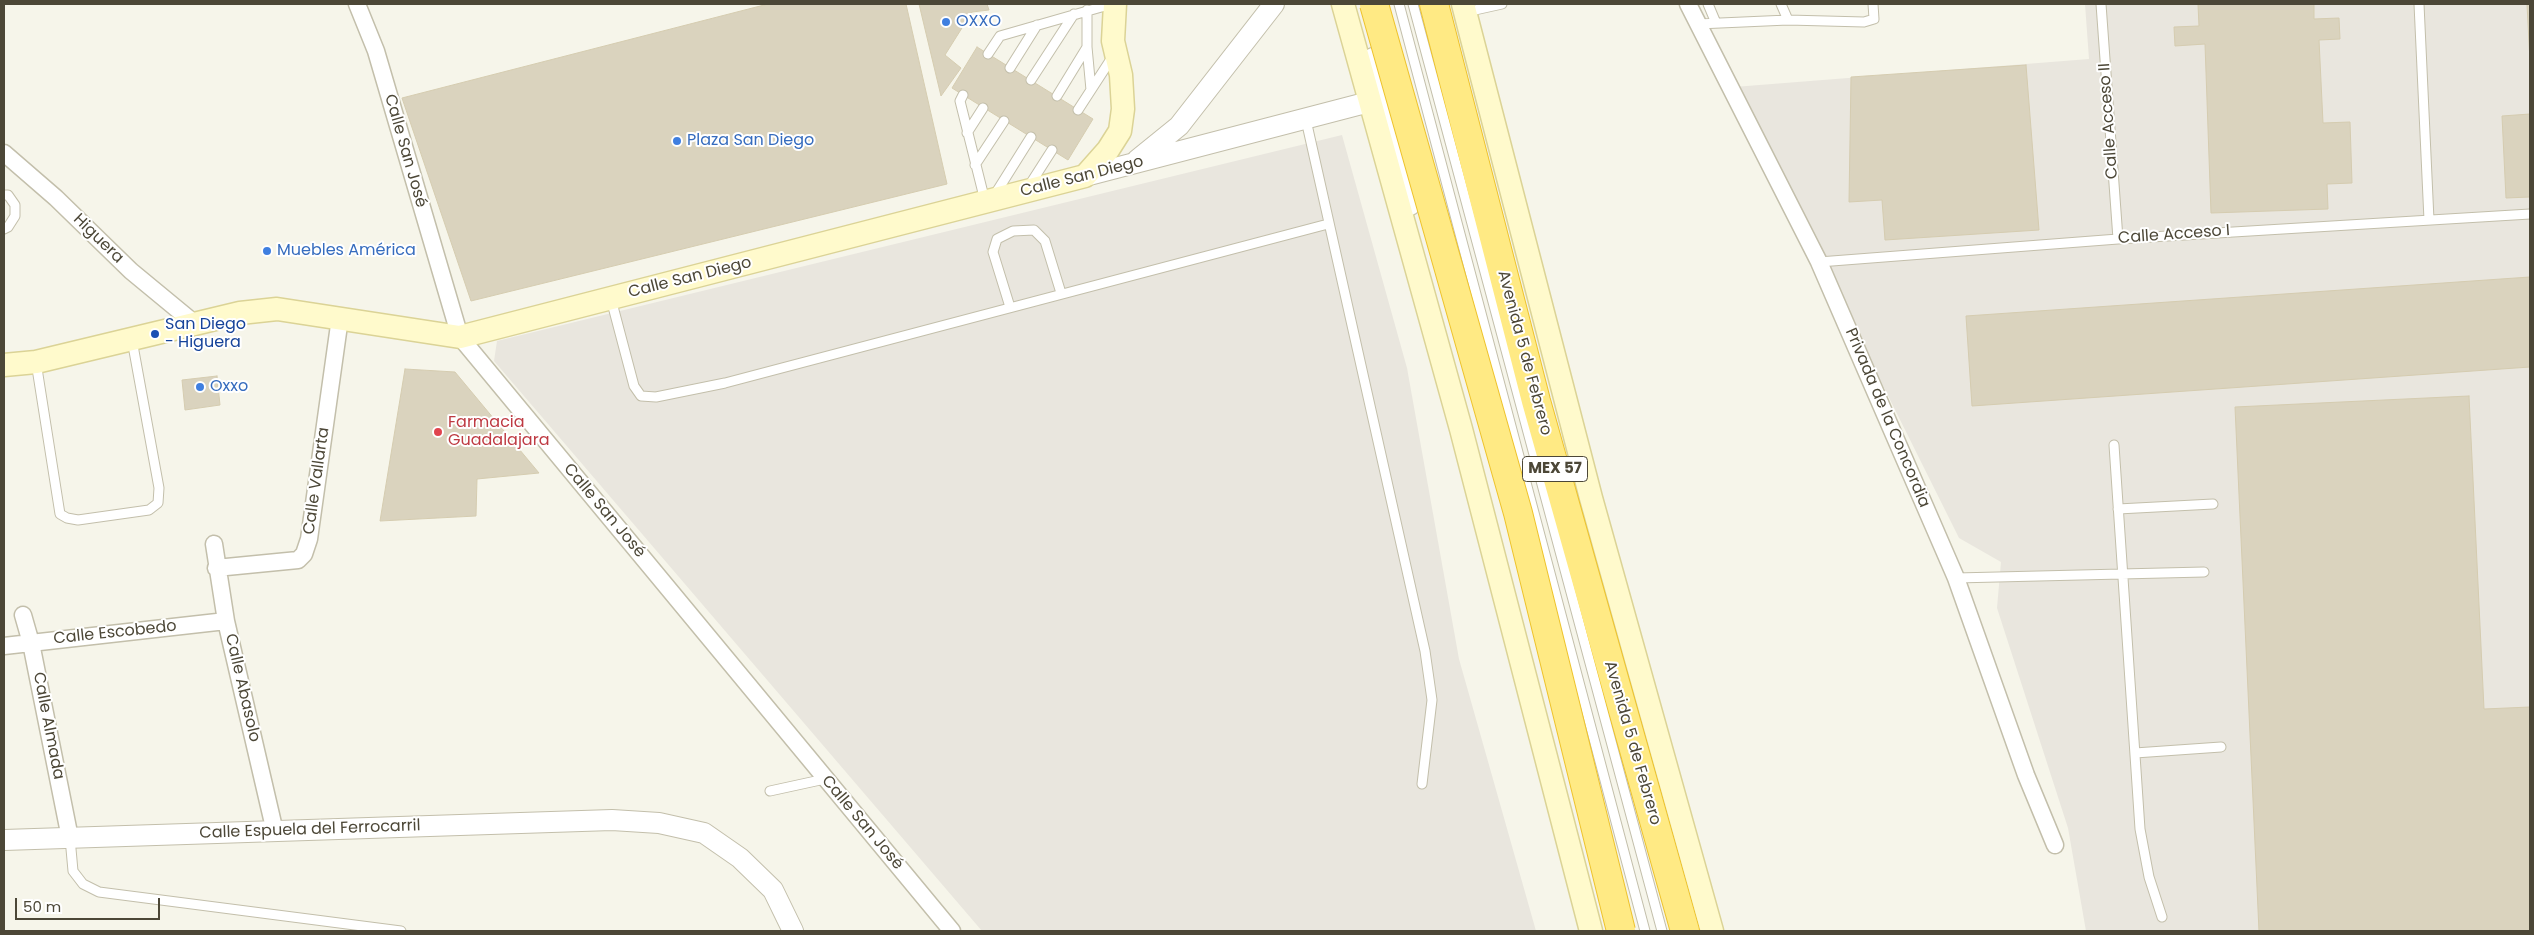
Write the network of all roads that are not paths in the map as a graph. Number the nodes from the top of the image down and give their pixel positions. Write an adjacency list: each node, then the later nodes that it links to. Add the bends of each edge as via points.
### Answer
1 (357, 4): 58 (street, Calle San José, via 376,51)
2 (1113, 4): 17 (lane); 24 (main road)
3 (1274, 4): 41 (street, via 1178,126)
4 (1343, 4): 32 (main road)
5 (1374, 4): 89 (highway, MEX 57, bridge, via 1518,513)
6 (1399, 4): 90 (lane)
7 (1413, 4): 91 (lane)
8 (1434, 4): 92 (highway, Avenida 5 de Febrero / MEX 57, via 1536,400)
9 (1502, 4): 16 (lane)
10 (1688, 4): 21 (street, Privada de la Concordia)
11 (1708, 4): 20 (lane)
12 (1781, 4): 19 (lane)
13 (1873, 4): 19 (lane, via 1874,19 1864,22)
14 (2101, 4): 51 (lane, Calle Acceso II)
15 (2420, 4): 48 (lane)
16 (1464, 8): 93 (main road, Avenida 5 de Febrero, via 1588,489)
17 (1087, 10): 18 (lane); 23 (lane)
18 (1074, 14): 22 (lane); 28 (lane)
19 (1788, 20): 20 (lane)
20 (1716, 23): 21 (lane)
21 (1698, 24): 52 (street, Privada de la Concordia)
22 (1037, 25): 25 (lane, via 1000,36); 27 (lane)
23 (1087, 47): 29 (lane); 31 (lane)
24 (1115, 52): 29 (lane); 43 (main road, via 1121,75 1123,109 1120,131)
25 (988, 54)
26 (1373, 58): 62 (street)
27 (1010, 68)
28 (1030, 80)
29 (1090, 90): 34 (lane)
30 (963, 95): 37 (lane, via 960,101)
31 (1057, 96)
32 (1369, 102): 35 (street, Calle San Diego); 62 (main road)
33 (984, 108): 37 (lane)
34 (1078, 110)
35 (1306, 120): 41 (street, Calle San Diego); 49 (lane)
36 (1004, 121): 42 (lane)
37 (967, 133): 42 (lane)
38 (1031, 137): 46 (lane)
39 (1052, 150): 44 (lane)
40 (4, 153): 57 (street, Higuera, via 131,271)
41 (1131, 164): 43 (street, Calle San Diego)
42 (975, 165): 46 (lane)
43 (1085, 176): 44 (main road, Calle San Diego)
44 (1026, 192): 46 (main road, Calle San Diego)
45 (4, 195): 50 (lane, via 8,195 15,205 15,216)
46 (988, 201): 54 (main road, Calle San Diego)
47 (2530, 214): 48 (lane, Calle Acceso I)
48 (2429, 220): 51 (lane, Calle Acceso I)
49 (1328, 224): 53 (lane); 78 (lane, via 1425,652 1432,700)
50 (4, 229)
51 (2118, 239): 52 (lane, Calle Acceso I)
52 (1819, 262): 70 (street, Privada de la Concordia)
53 (1061, 293): 55 (lane); 55 (lane, via 1045,241 1034,230 1013,231 997,239 993,252)
54 (611, 299): 55 (lane, via 634,386 641,396 656,397); 58 (main road, Calle San Diego)
55 (1010, 307)
56 (340, 318): 57 (main road, Calle San Diego, via 277,309); 58 (main road, Calle San Diego); 67 (street, Calle Vallarta, via 309,539 304,554 298,560)
57 (194, 323): 59 (main road, Calle San Diego)
58 (460, 337): 77 (street, Calle San José)
59 (132, 340): 60 (main road, Calle San Diego); 60 (lane, via 159,488 158,503 149,510 78,520 60,514)
60 (36, 362): 61 (main road, Calle San Diego)
61 (4, 365)
62 (1461, 429): 88 (main road)
63 (2114, 445): 65 (lane)
64 (2213, 504): 65 (lane)
65 (2118, 509): 69 (lane)
66 (214, 544): 67 (street, Calle Abasolo)
67 (216, 568): 72 (street, Calle Abasolo)
68 (2204, 572): 69 (lane)
69 (2122, 575): 70 (lane); 76 (lane)
70 (1956, 578): 83 (street, Privada de la Concordia, via 2026,776)
71 (23, 615): 73 (street, Calle Almada)
72 (226, 621): 73 (street, Calle Escobedo); 80 (street, Calle Abasolo)
73 (32, 643): 74 (street, Calle Escobedo); 81 (street, Calle Almada)
74 (4, 646)
75 (2221, 747): 76 (lane)
76 (2135, 753): 84 (lane, via 2140,829 2149,877)
77 (826, 779): 79 (lane); 87 (street, Calle San José)
78 (1422, 784)
79 (770, 791)
80 (275, 832): 81 (street, Calle Espuela del Ferrocarril); 86 (street, Calle Espuela del Ferrocarril, via 612,820 659,823 704,833 740,858 773,890)
81 (70, 838): 82 (street, Calle Espuela del Ferrocarril); 85 (lane, via 73,872 83,884 98,892)
82 (5, 841)
83 (2055, 845)
84 (2162, 917)
85 (401, 931)
86 (793, 931)
87 (952, 931)
88 (1591, 931)
89 (1621, 931)
90 (1645, 931)
91 (1662, 931)
92 (1685, 931)
93 (1712, 931)

